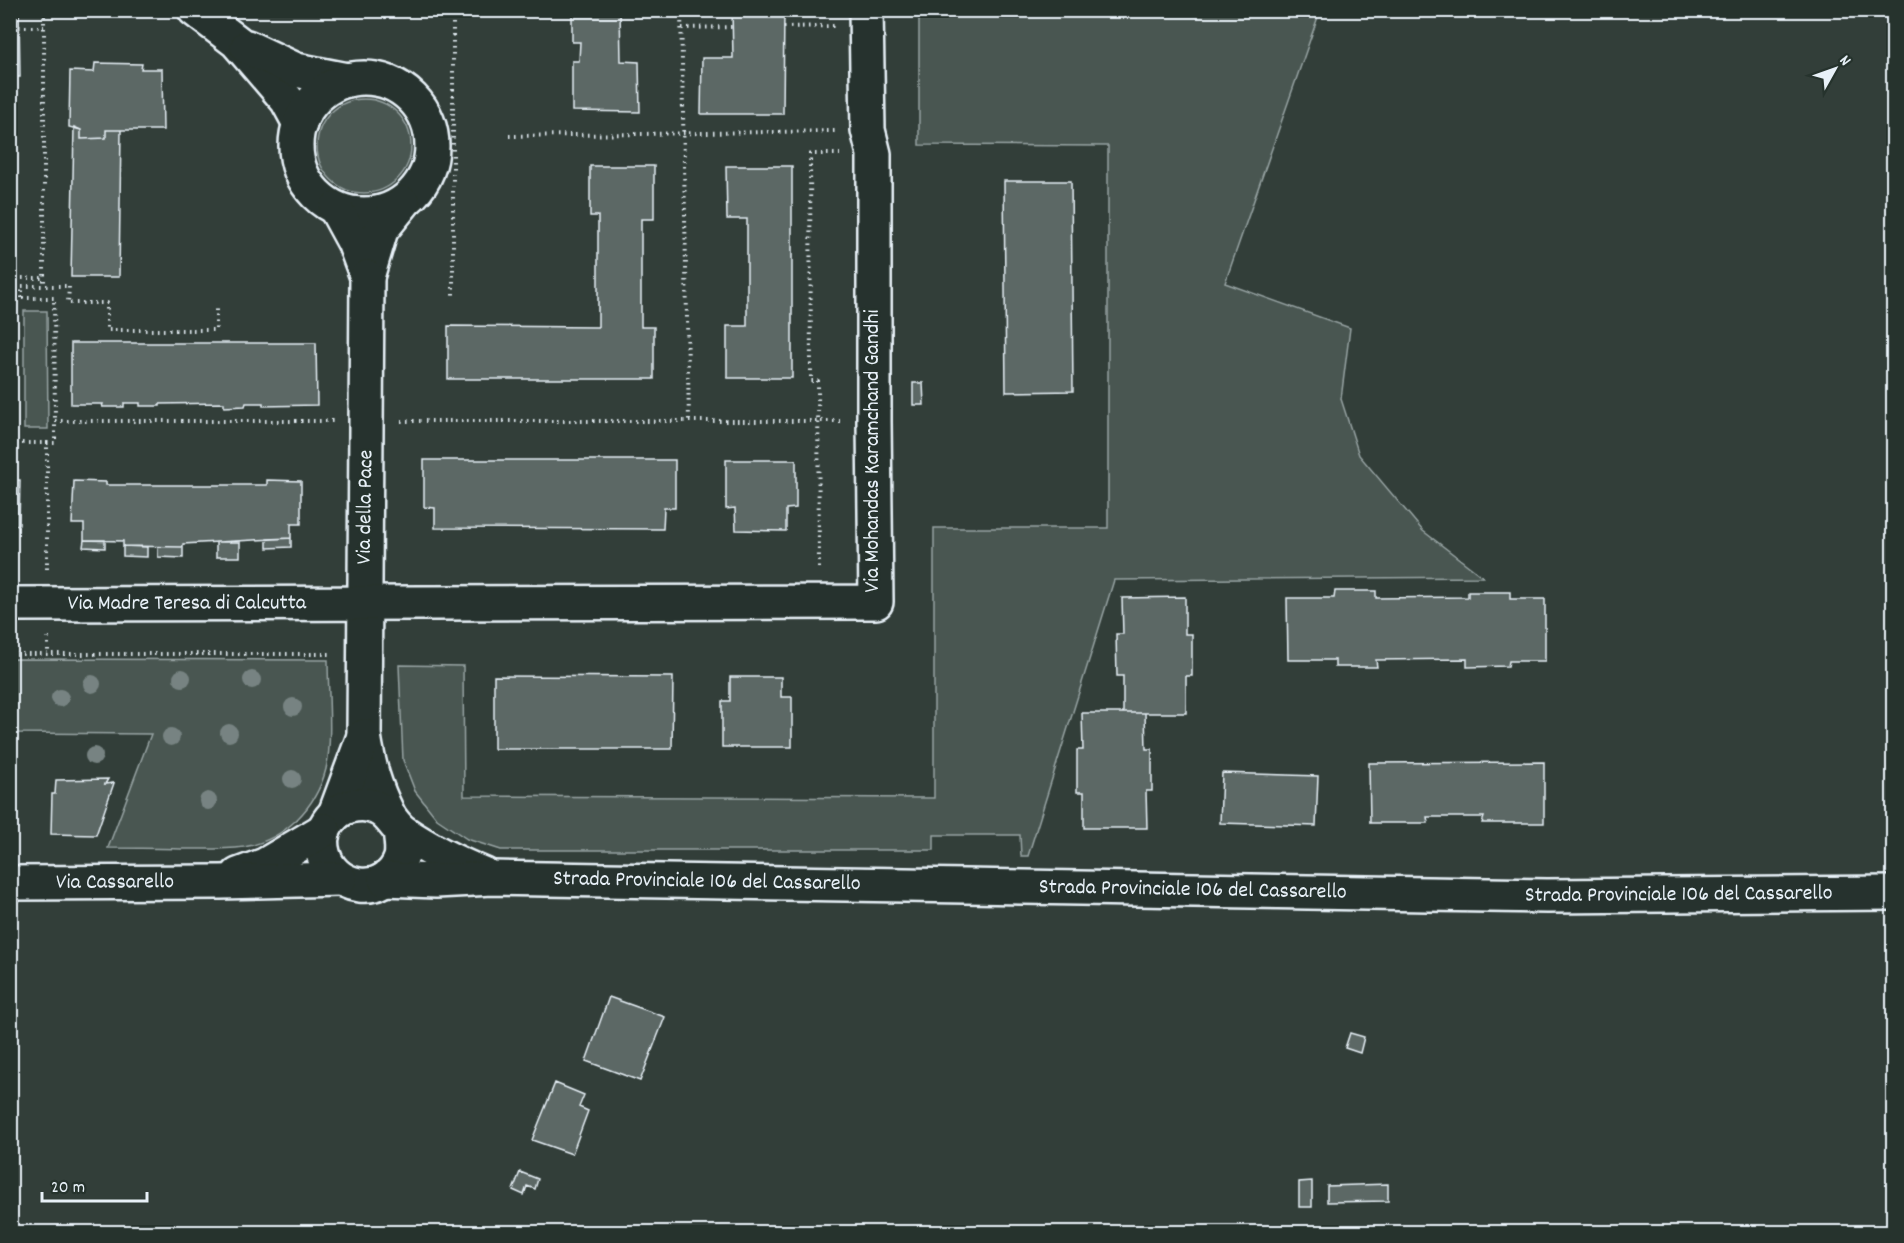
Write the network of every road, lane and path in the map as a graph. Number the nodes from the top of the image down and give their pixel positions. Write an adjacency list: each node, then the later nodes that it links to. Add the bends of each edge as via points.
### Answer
1 (44, 10): 7 (path)
2 (195, 10): 11 (street, Via della Pace)
3 (681, 10): 10 (path)
4 (453, 11): 25 (path)
5 (866, 18): 9 (path); 16 (street, Via Mohandas Karamchand Gandhi)
6 (20, 27): 7 (path)
7 (44, 27): 21 (path)
8 (732, 27): 10 (path)
9 (784, 27)
10 (682, 28): 14 (path)
11 (237, 42): 12 (street, Via della Pace, via 296,70); 13 (street, Via della Pace, via 288,100)
12 (347, 80): 13 (street, Via della Pace, via 326,89 310,104); 17 (street, Via della Pace, via 372,78 395,85 415,100 428,121 433,145 429,167 419,187)
13 (300, 124): 18 (street, Via della Pace, via 296,156 303,178 317,196)
14 (683, 133): 15 (path); 16 (path); 28 (path)
15 (509, 136)
16 (871, 142): 29 (path, via 810,154 811,381 818,381); 30 (street, Via Mohandas Karamchand Gandhi)
17 (403, 203): 18 (street, Via della Pace, via 382,212 358,215); 19 (street, Via della Pace, via 381,230)
18 (336, 209): 19 (street, Via della Pace)
19 (367, 277): 27 (street, Via della Pace)
20 (10, 278): 21 (path)
21 (44, 278): 22 (path)
22 (44, 286): 24 (path, via 22,286); 26 (path, via 69,286 68,303 107,303 106,330 216,330)
23 (10, 298): 24 (path)
24 (22, 298): 31 (path, via 54,298)
25 (453, 299)
26 (216, 305)
27 (367, 421): 28 (path); 31 (path); 37 (street, Via della Pace)
28 (689, 421): 29 (path)
29 (819, 421): 30 (path); 34 (path)
30 (874, 421): 34 (street, Via Mohandas Karamchand Gandhi, via 876,602)
31 (56, 422): 33 (path, via 55,443)
32 (10, 443): 33 (path)
33 (47, 443): 36 (path)
34 (819, 602): 37 (street, Via Mohandas Karamchand Gandhi)
35 (10, 604): 36 (street, Via Madre Teresa di Calcutta)
36 (48, 604): 37 (street, Via Madre Teresa di Calcutta); 39 (path)
37 (365, 604): 40 (street, Via della Pace)
38 (10, 654): 39 (path)
39 (48, 654): 40 (path)
40 (364, 654): 41 (street, Via della Pace)
41 (364, 736): 42 (street, Via della Pace); 43 (street, Via della Pace, via 375,788)
42 (330, 822): 43 (street, Via Cassarello, via 348,807 362,804 376,807); 45 (street, via 321,844 323,857); 48 (street, Via Cassarello, via 265,865)
43 (394, 822): 44 (street, Via Cassarello, via 436,853); 46 (street, via 402,844 401,857)
44 (492, 878): 46 (street, Via Cassarello); 49 (street, Strada Provinciale 106 del Cassarello, via 1547,896)
45 (340, 879): 46 (street, Via Cassarello, via 362,885); 48 (street, Via Cassarello)
46 (384, 879)
47 (10, 882): 48 (street, Via Cassarello)
48 (220, 882)
49 (1893, 893)

